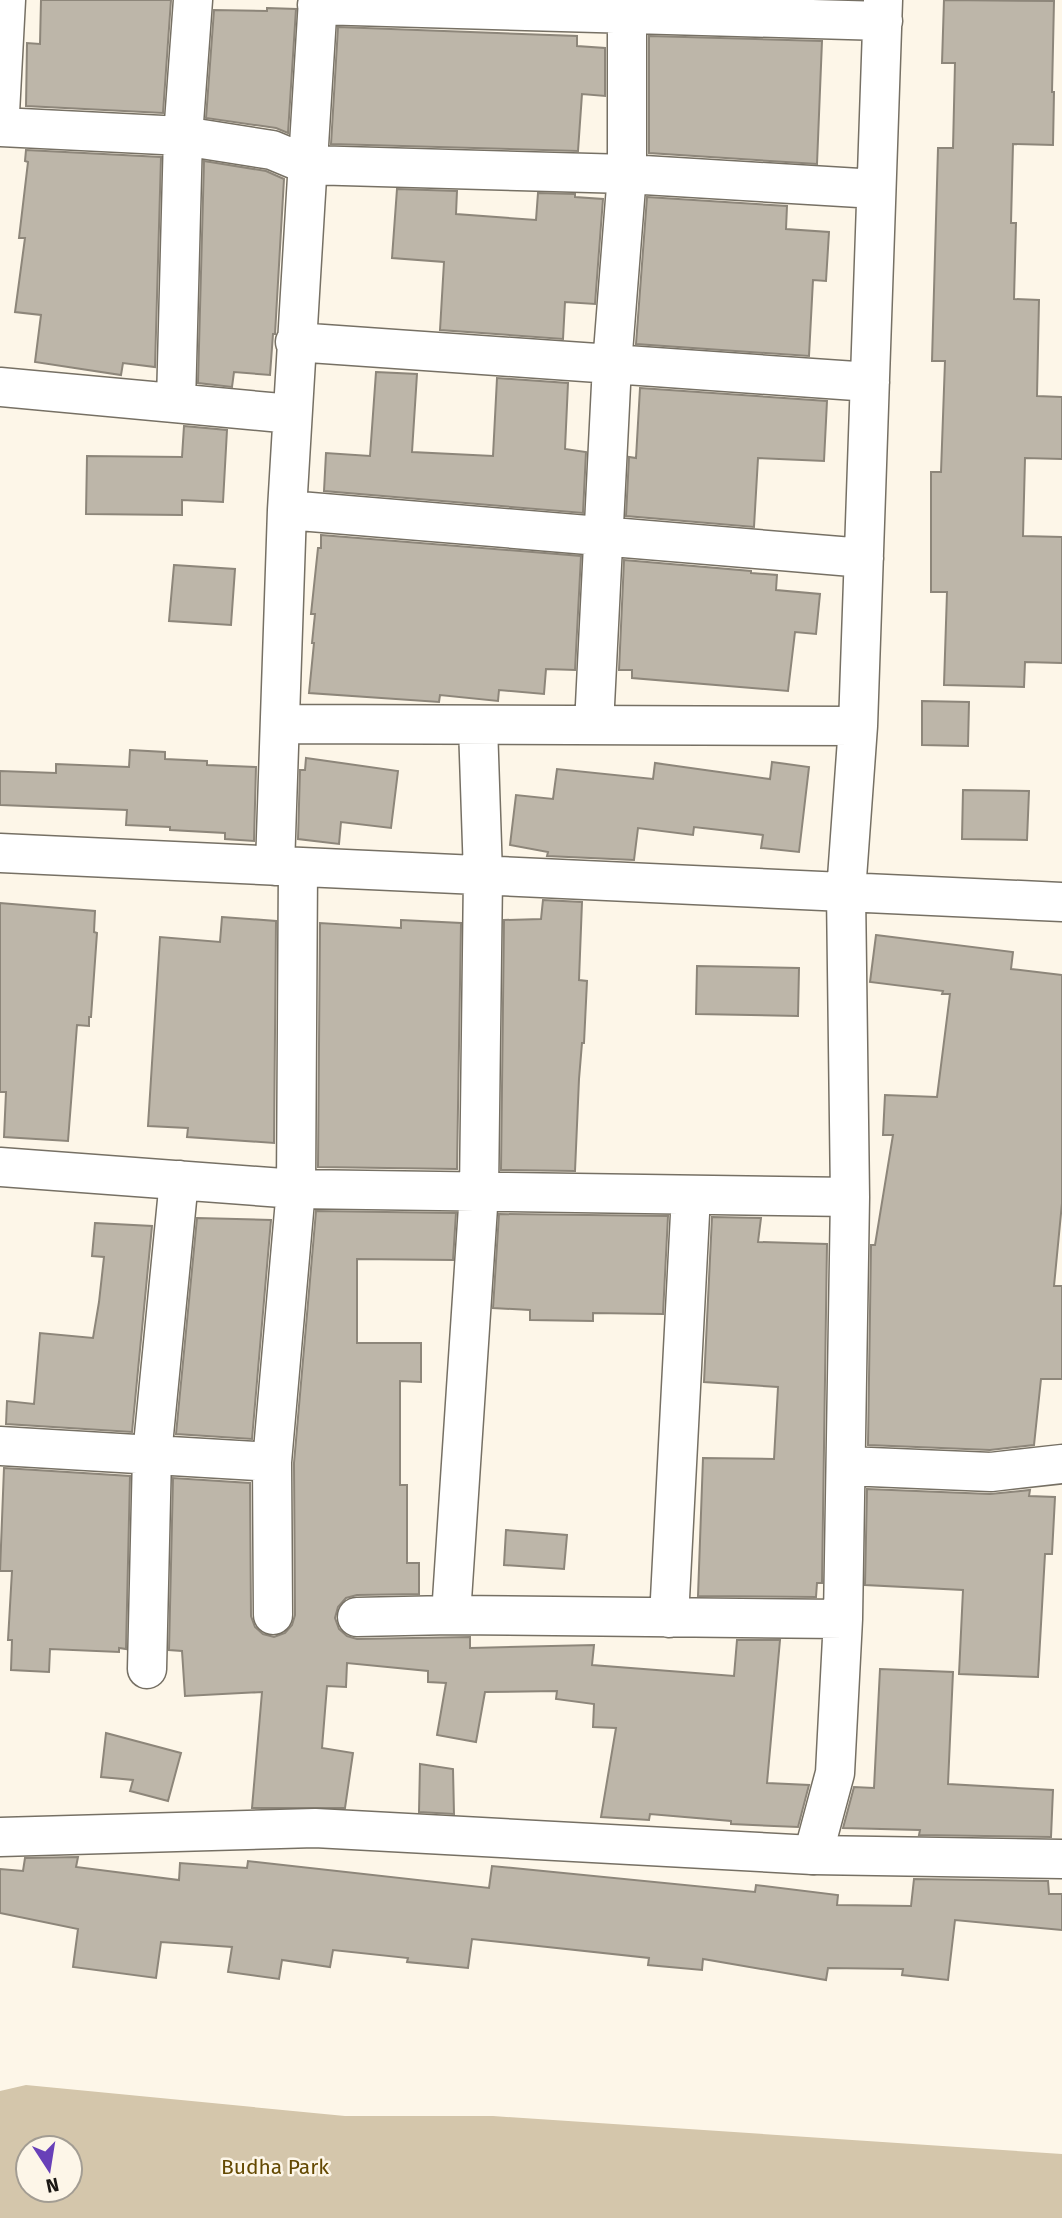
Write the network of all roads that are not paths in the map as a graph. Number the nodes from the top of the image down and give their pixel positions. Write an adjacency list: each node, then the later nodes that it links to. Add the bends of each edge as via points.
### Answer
1 (6, 0): 6 (street)
2 (193, 0): 8 (street)
3 (317, 2): 5 (street); 9 (street)
4 (883, 10): 5 (street); 11 (street)
5 (627, 13): 10 (street)
6 (0, 113)
7 (0, 127): 8 (street)
8 (183, 136): 9 (street, via 272,150); 16 (street)
9 (309, 165): 10 (street); 12 (street)
10 (627, 174): 11 (street); 13 (street)
11 (876, 190): 14 (street)
12 (295, 342): 13 (street); 17 (street)
13 (612, 365): 14 (street); 19 (street)
14 (870, 382): 20 (street)
15 (0, 387): 16 (street)
16 (176, 403): 17 (street)
17 (292, 414): 18 (street)
18 (287, 510): 19 (street); 21 (street)
19 (603, 536): 20 (street); 22 (street)
20 (864, 558): 24 (street)
21 (281, 724): 23 (street); 26 (street)
22 (594, 725): 23 (street); 24 (street)
23 (478, 726): 27 (street)
24 (858, 726): 28 (street)
25 (0, 853): 26 (street)
26 (286, 867): 27 (street); 32 (street)
27 (483, 876): 28 (street); 33 (street)
28 (846, 892): 29 (street); 35 (street)
29 (1062, 902)
30 (0, 1167): 31 (street)
31 (179, 1180): 32 (street); 37 (street)
32 (296, 1189): 33 (street); 38 (street)
33 (479, 1192): 34 (street); 42 (street)
34 (691, 1195): 35 (street); 44 (street)
35 (850, 1197): 40 (street)
36 (0, 1446): 37 (street)
37 (152, 1455): 38 (street); 46 (street)
38 (272, 1462): 41 (street)
39 (1062, 1464): 40 (street, via 990,1472)
40 (846, 1466): 45 (street)
41 (273, 1615)
42 (451, 1615): 43 (street); 44 (street)
43 (357, 1617)
44 (669, 1618): 45 (street)
45 (843, 1619): 48 (street, via 835,1773)
46 (147, 1669)
47 (0, 1838): 48 (street, via 315,1828)
48 (813, 1854): 49 (street)
49 (1062, 1859)

